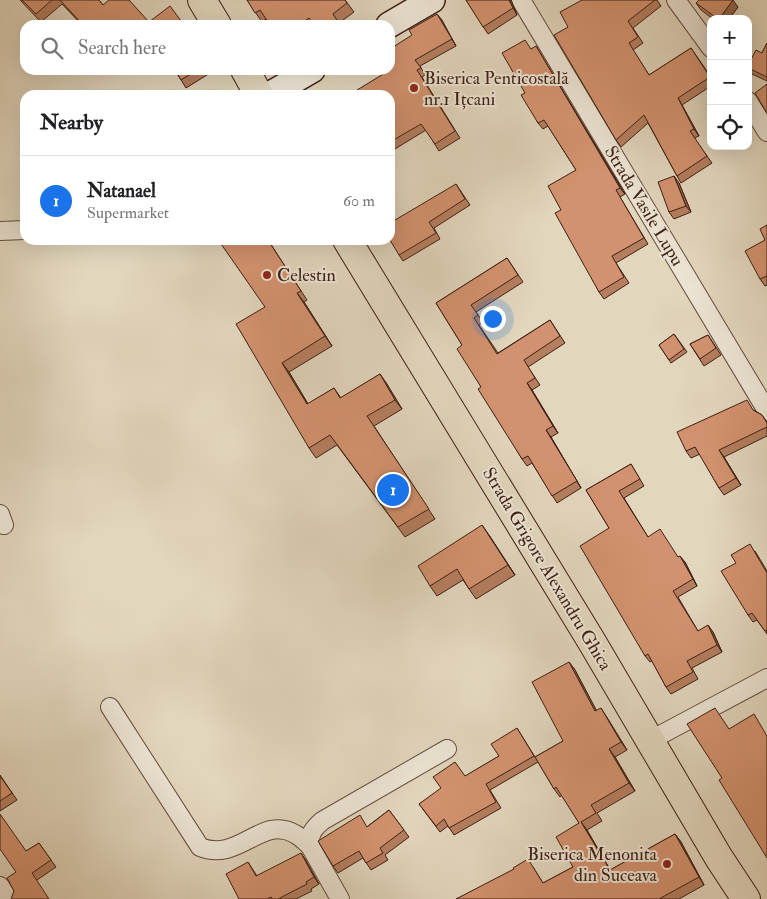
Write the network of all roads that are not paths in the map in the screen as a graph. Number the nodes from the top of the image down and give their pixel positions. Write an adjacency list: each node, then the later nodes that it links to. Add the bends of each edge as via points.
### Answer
1 (202, 0): 5 (main road)
2 (432, 0): 6 (main road)
3 (522, 0): 17 (street, Strada Vasile Lupu)
4 (676, 0): 7 (street)
5 (214, 20)
6 (395, 22)
7 (707, 43)
8 (247, 75): 10 (main road)
9 (303, 75): 11 (main road)
10 (256, 90)
11 (277, 90)
12 (750, 105): 13 (street)
13 (767, 132)
14 (20, 230): 15 (street)
15 (0, 231)
16 (349, 245): 20 (main road, Strada Grigore Alexandru Ghica)
17 (767, 412)
18 (767, 678): 20 (street)
19 (110, 707): 22 (street, via 200,847 212,852 224,851 269,830 283,829)
20 (649, 741): 26 (main road, Strada Grigore Alexandru Ghica)
21 (448, 750): 22 (street, via 322,821 309,838)
22 (310, 846): 25 (street)
23 (0, 886): 24 (street)
24 (8, 899)
25 (340, 899)
26 (746, 899)

